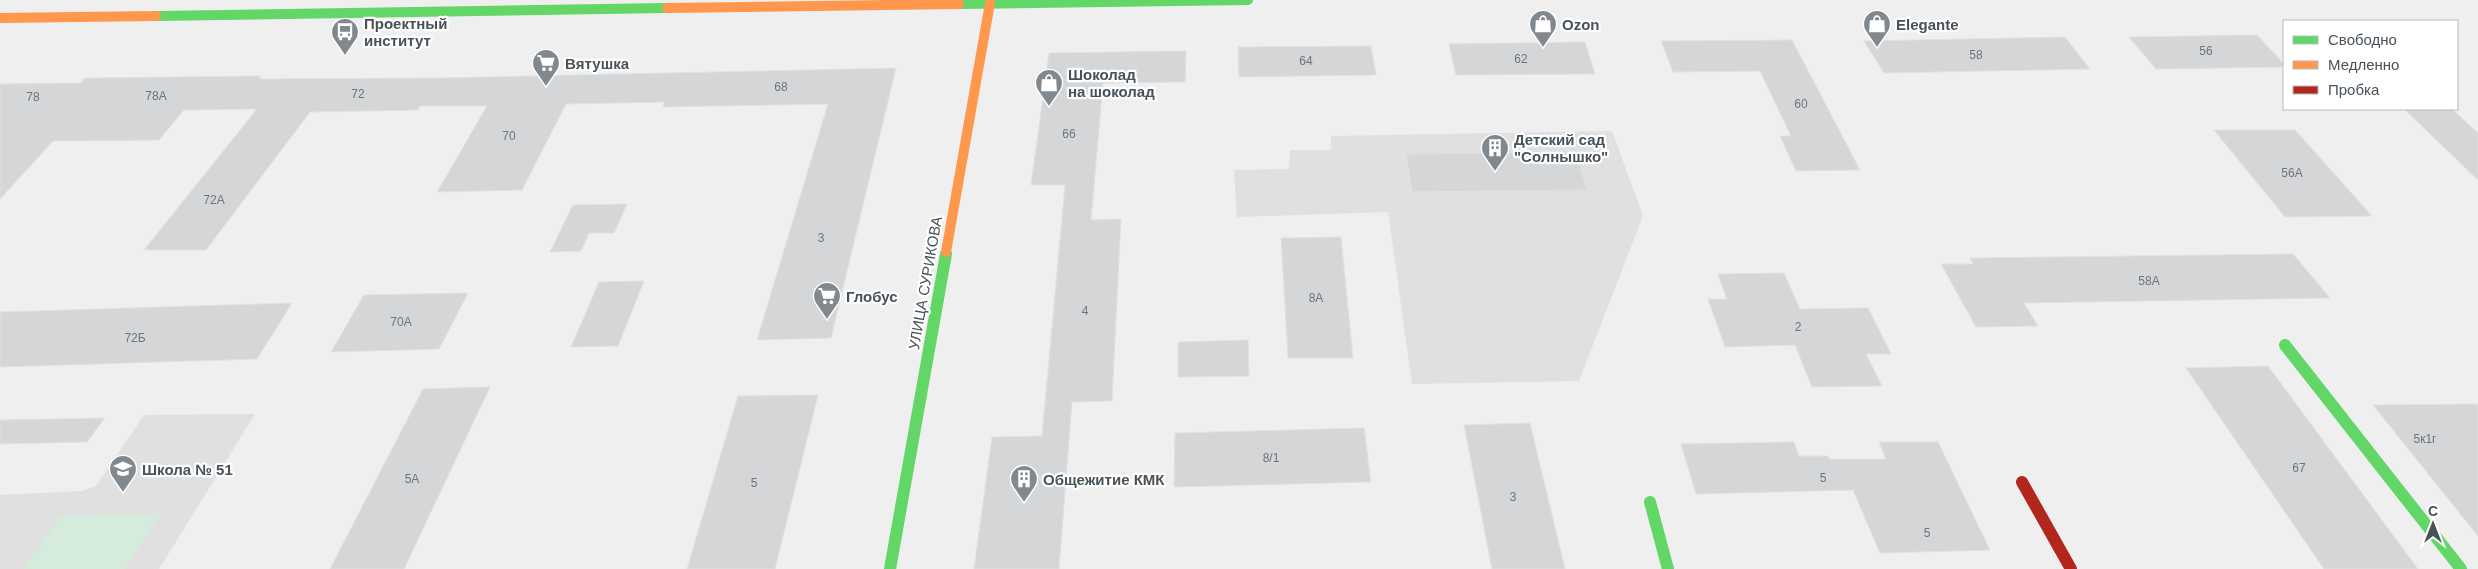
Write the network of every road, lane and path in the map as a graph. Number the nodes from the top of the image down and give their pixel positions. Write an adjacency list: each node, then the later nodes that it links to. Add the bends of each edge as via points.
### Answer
1 (1248, 0): 2 (main road)
2 (1112, 1): 3 (main road)
3 (990, 3): 4 (main road); 8 (main road, УЛИЦА СУРИКОВА)
4 (0, 18)
5 (2285, 345): 11 (main road)
6 (2022, 482): 10 (main road)
7 (1650, 502): 9 (main road)
8 (890, 569)
9 (1668, 569)
10 (2071, 569)
11 (2461, 569)

